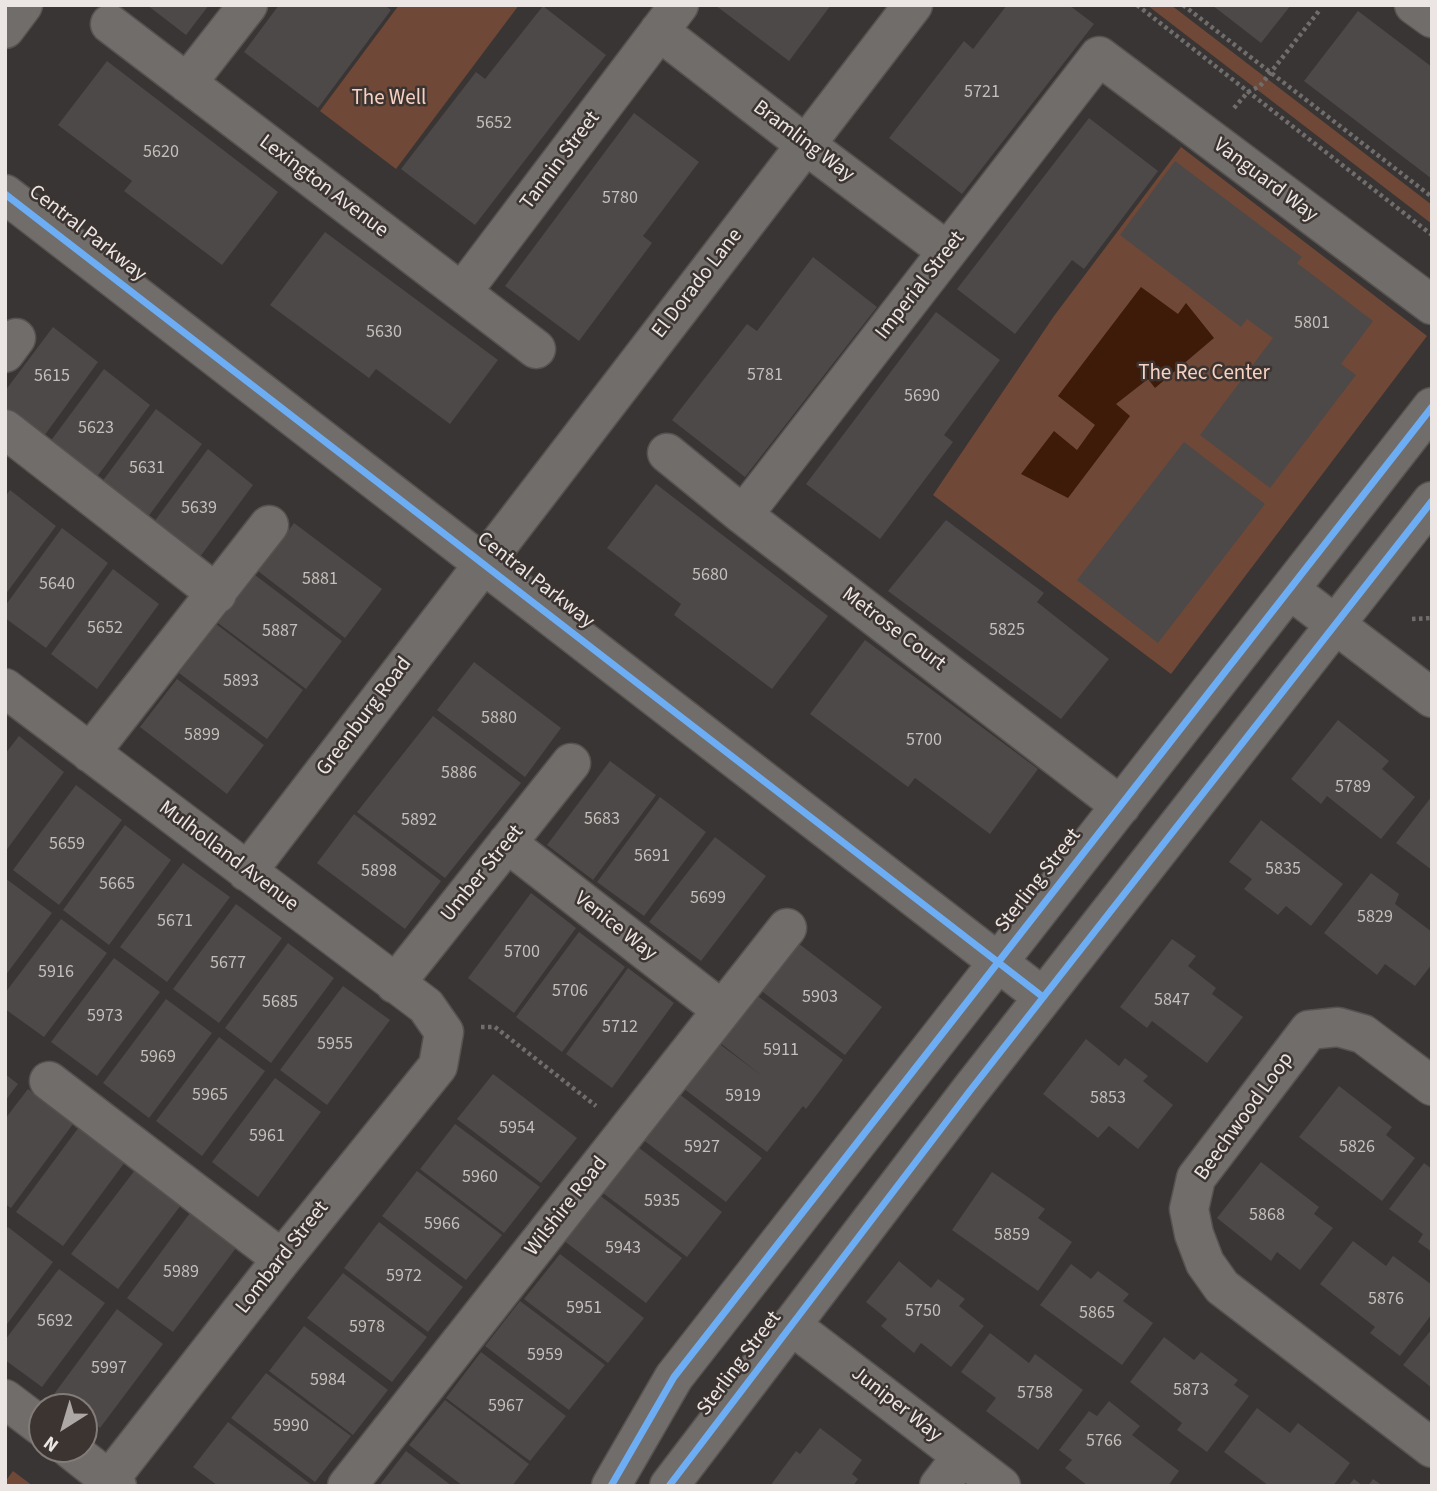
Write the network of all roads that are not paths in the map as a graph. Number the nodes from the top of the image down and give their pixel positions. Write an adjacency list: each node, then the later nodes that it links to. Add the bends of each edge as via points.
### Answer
1 (23, 5): 8 (street)
2 (248, 5): 10 (street)
3 (913, 5): 11 (street, El Dorado Lane)
4 (1414, 5): 6 (street)
5 (669, 18): 11 (street, Bramling Way); 14 (street, Tannin Street)
6 (1432, 19)
7 (110, 24): 10 (street, Lexington Avenue)
8 (5, 29)
9 (1098, 56): 13 (street, Imperial Street); 15 (street, Vanguard Way)
10 (187, 83): 14 (street, Lexington Avenue)
11 (806, 145): 13 (street, Bramling Way); 23 (street, El Dorado Lane)
12 (5, 194): 23 (street, Central Parkway)
13 (947, 251): 21 (street, Imperial Street)
14 (462, 292): 16 (street, Lexington Avenue)
15 (1432, 305)
16 (536, 349)
17 (1432, 407): 24 (street, Sterling Street)
18 (5, 429): 25 (street)
19 (667, 453): 21 (street, Metrose Court)
20 (1432, 501): 26 (street, Sterling Street)
21 (743, 515): 31 (street, Metrose Court)
22 (269, 525): 25 (street)
23 (482, 563): 33 (street, Greenburg Road); 35 (street, Central Parkway)
24 (1290, 590): 26 (street); 31 (street, Sterling Street)
25 (217, 594): 29 (street)
26 (1337, 625): 28 (street); 37 (street, Sterling Street)
27 (5, 688): 29 (street, Mulholland Avenue)
28 (1432, 698)
29 (90, 753): 33 (street, Mulholland Avenue)
30 (571, 763): 32 (street, Umber Street)
31 (1121, 806): 35 (street, Sterling Street)
32 (507, 843): 36 (street, Umber Street); 38 (street, Venice Way)
33 (247, 872): 36 (street, Mulholland Avenue)
34 (787, 928): 38 (street, Wilshire Road)
35 (997, 963): 37 (street, Central Parkway); 51 (street, Sterling Street, via 674,1377)
36 (395, 984): 39 (street, Mulholland Avenue, via 426,1006)
37 (1043, 997): 43 (street, Sterling Street)
38 (722, 1010): 50 (street, Wilshire Road)
39 (444, 1032): 42 (street, Lombard Street, via 438,1066)
40 (49, 1081): 42 (street)
41 (1432, 1086): 46 (street, Beechwood Loop, via 1363,1034 1338,1027 1309,1030 1196,1178 1189,1209 1205,1263 1222,1287)
42 (282, 1259): 49 (street, Lombard Street)
43 (791, 1325): 48 (street, Juniper Way); 52 (street, Sterling Street)
44 (5, 1399): 45 (street)
45 (28, 1416)
46 (1432, 1448)
47 (88, 1463): 49 (street)
48 (951, 1471): 53 (street, Juniper Way)
49 (113, 1483)
50 (347, 1486)
51 (611, 1486)
52 (670, 1486)
53 (1001, 1486)

